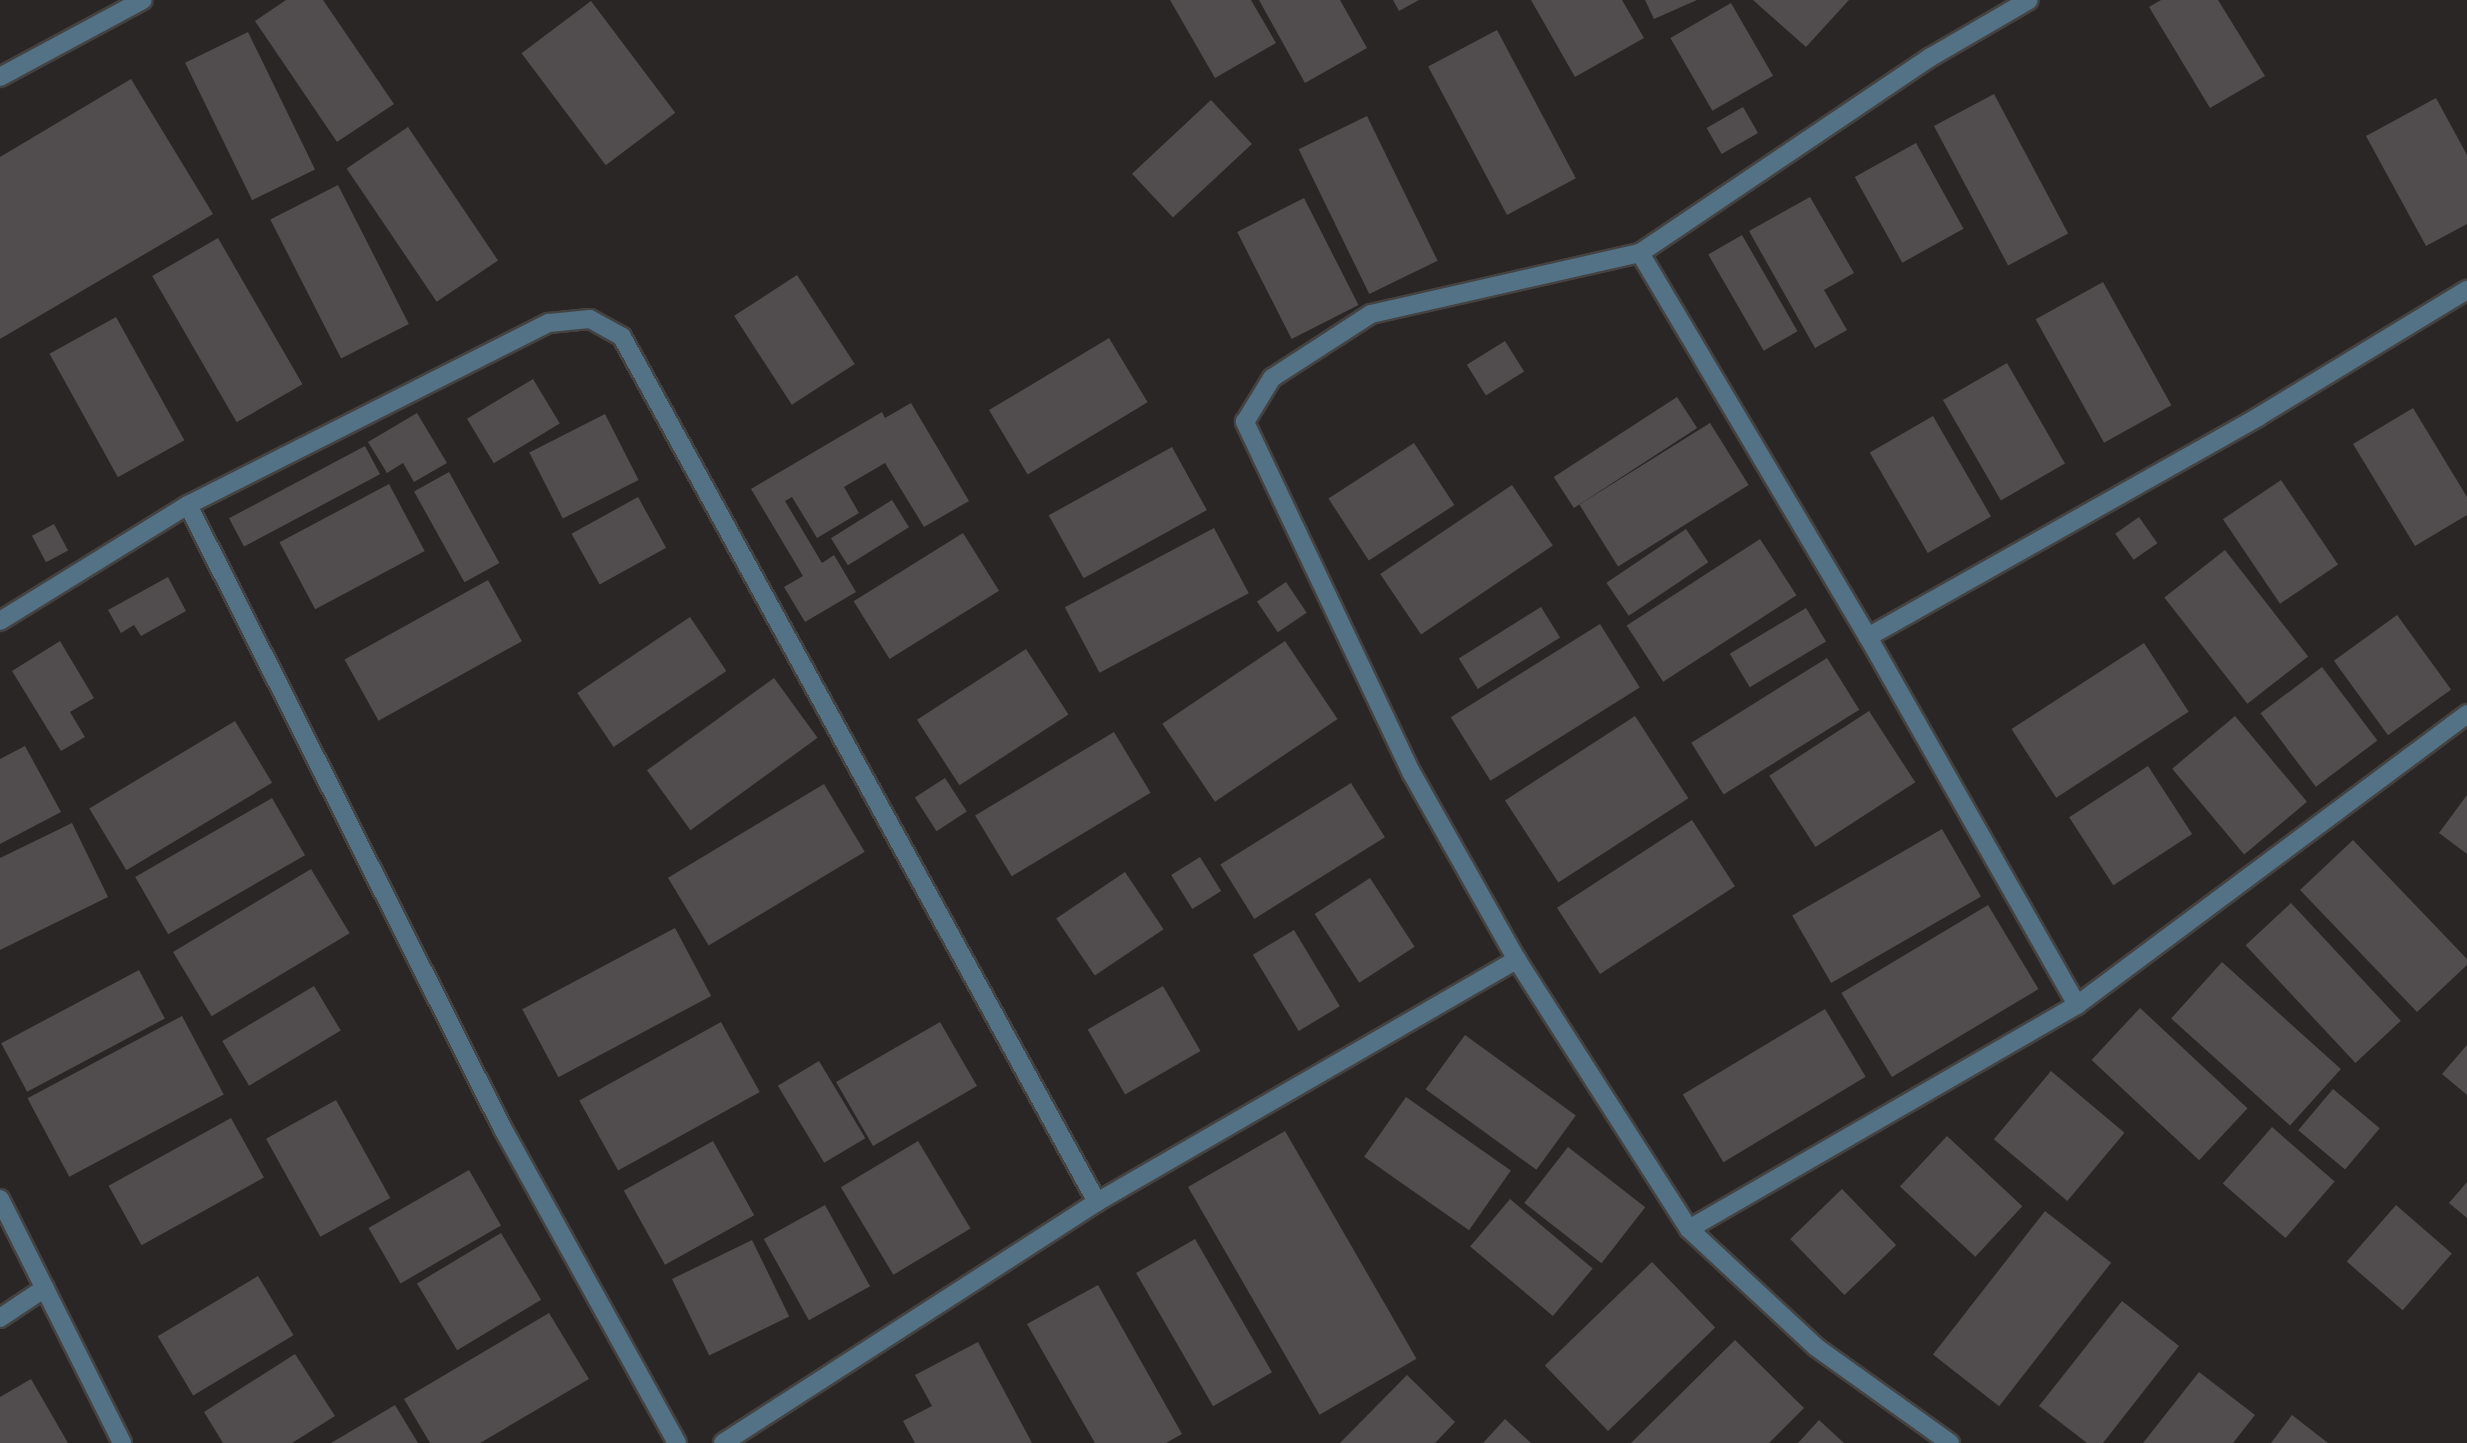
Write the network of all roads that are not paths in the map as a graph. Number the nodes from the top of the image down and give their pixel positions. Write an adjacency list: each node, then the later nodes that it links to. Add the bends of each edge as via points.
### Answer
1 (142, 0): 3 (street)
2 (2029, 0): 4 (street, via 1931,57)
3 (0, 77)
4 (1640, 253): 8 (street); 10 (street, via 1371,314 1272,378 1245,422 1412,774)
5 (2467, 290): 8 (street, via 2258,416)
6 (188, 505): 7 (street); 13 (street, via 549,323 590,319 622,337); 18 (street, via 503,1129)
7 (0, 621)
8 (1868, 637): 11 (street)
9 (2467, 714): 11 (street)
10 (1517, 960): 13 (street); 14 (street)
11 (2077, 1005): 14 (street)
12 (0, 1199): 15 (street)
13 (1097, 1202): 19 (street)
14 (1689, 1229): 20 (street, via 1816,1347)
15 (45, 1288): 16 (street); 17 (street)
16 (0, 1318)
17 (122, 1443)
18 (677, 1443)
19 (723, 1443)
20 (1950, 1443)

